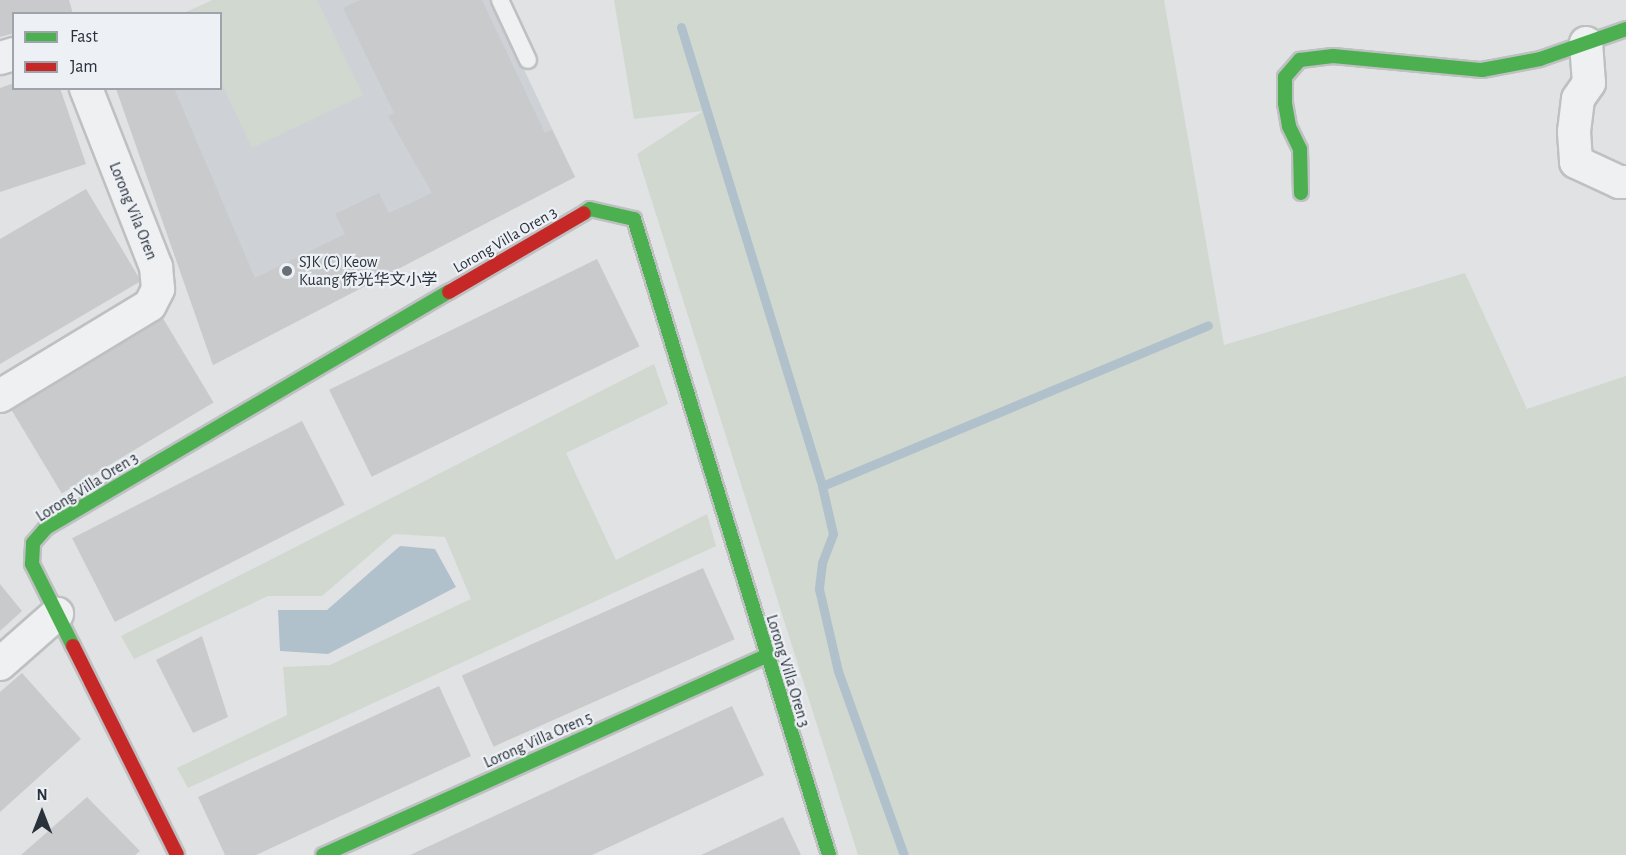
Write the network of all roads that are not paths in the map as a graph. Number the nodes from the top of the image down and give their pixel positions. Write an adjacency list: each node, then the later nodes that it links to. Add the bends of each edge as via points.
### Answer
1 (500, 0): 4 (lane)
2 (1626, 29): 3 (street)
3 (1586, 43): 6 (street, via 1589,83 1578,99 1576,162 1619,183); 7 (street, via 1540,59 1482,70 1333,56 1300,60 1285,76 1285,103 1289,126 1300,149)
4 (528, 60)
5 (87, 90): 8 (street, Lorong Vila Oren, via 156,267 158,289 150,305)
6 (1626, 182)
7 (1301, 193)
8 (0, 396)
9 (57, 614): 10 (street, Lorong Villa Oren 3, via 32,564 33,543 46,528 590,209 634,219); 11 (street); 12 (street, Lorong Villa Oren 3)
10 (765, 656): 13 (street, Lorong Villa Oren 5); 14 (street, Lorong Villa Oren 3)
11 (0, 664)
12 (177, 855)
13 (323, 855)
14 (830, 855)

